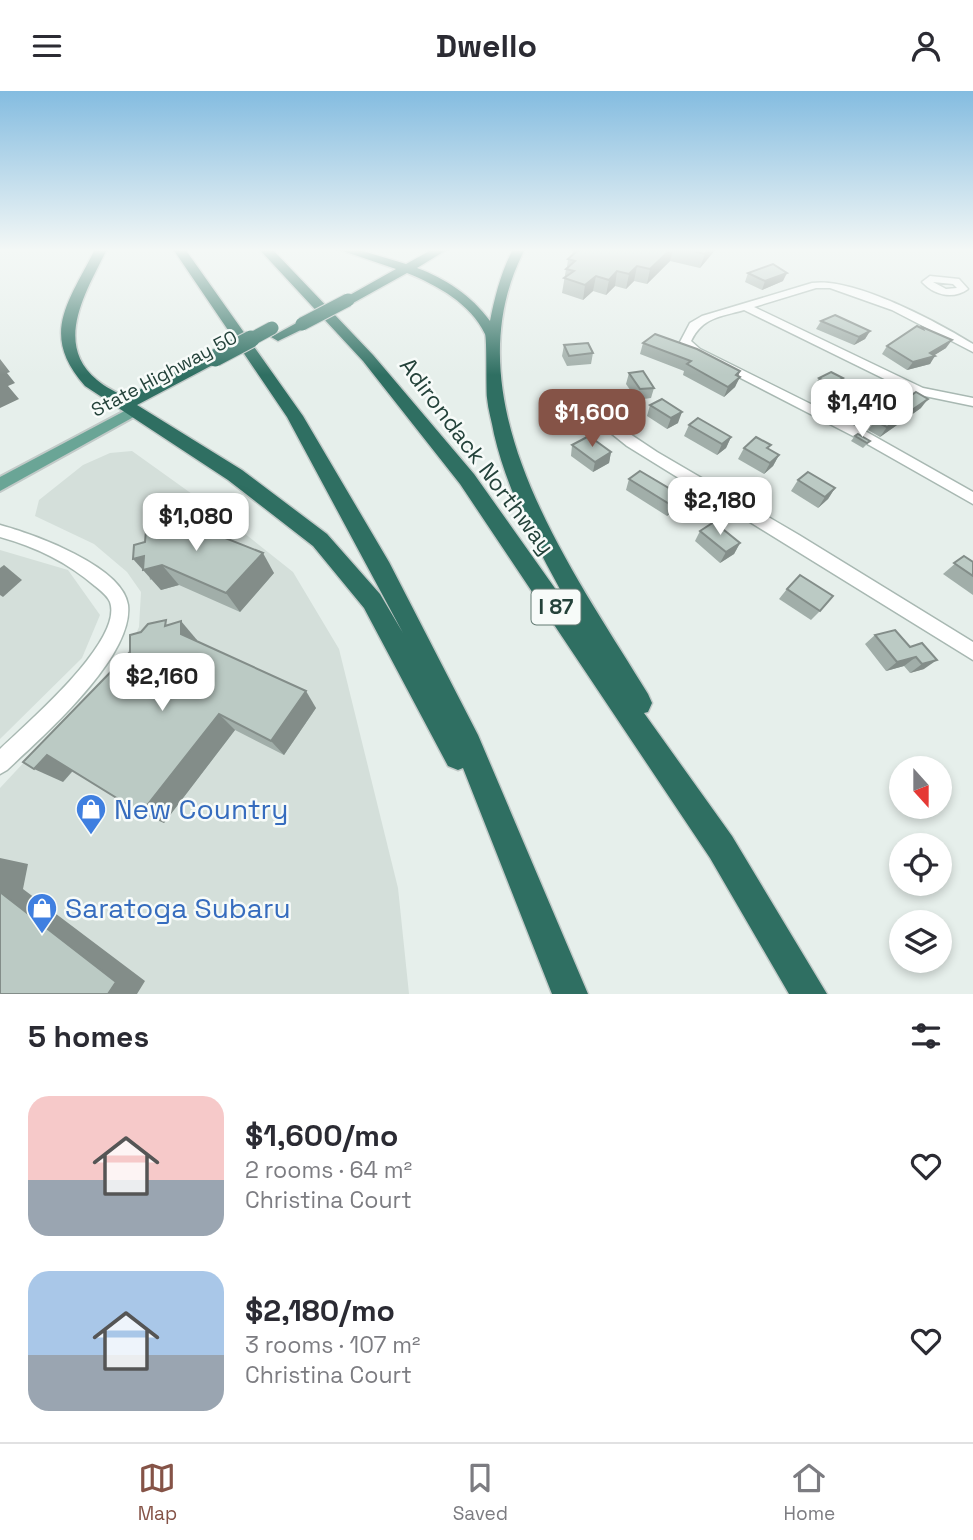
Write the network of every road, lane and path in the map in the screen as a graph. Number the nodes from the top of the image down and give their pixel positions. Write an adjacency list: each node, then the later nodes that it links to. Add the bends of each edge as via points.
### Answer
1 (83, 291): 14 (highway, via 66,339 78,369)
2 (208, 291): 22 (highway, via 295,416 381,568 462,733)
3 (305, 291): 21 (highway, Adirondack Northway / I 87, via 368,358 467,479)
4 (353, 291): 14 (highway, State Highway 50, bridge)
5 (456, 291): 10 (highway)
6 (503, 291): 10 (highway)
7 (794, 291): 9 (street)
8 (852, 291): 11 (street)
9 (744, 306): 13 (street, via 919,391); 17 (street, via 694,325 685,342)
10 (494, 337): 21 (highway, via 493,371 505,441 538,527)
11 (973, 349)
12 (579, 397): 19 (street, via 631,442)
13 (973, 402)
14 (129, 408): 15 (main road, State Highway 50); 16 (main road, State Highway 50); 22 (highway, via 259,493 320,540 342,564 372,601 409,664)
15 (0, 471)
16 (0, 485)
17 (973, 499)
18 (0, 531): 20 (street, via 48,548 90,571 119,603 117,631 107,651)
19 (973, 652)
20 (0, 762)
21 (722, 847): 24 (highway, Adirondack Northway / I 87)
22 (522, 874): 23 (highway)
23 (570, 994)
24 (809, 994)

